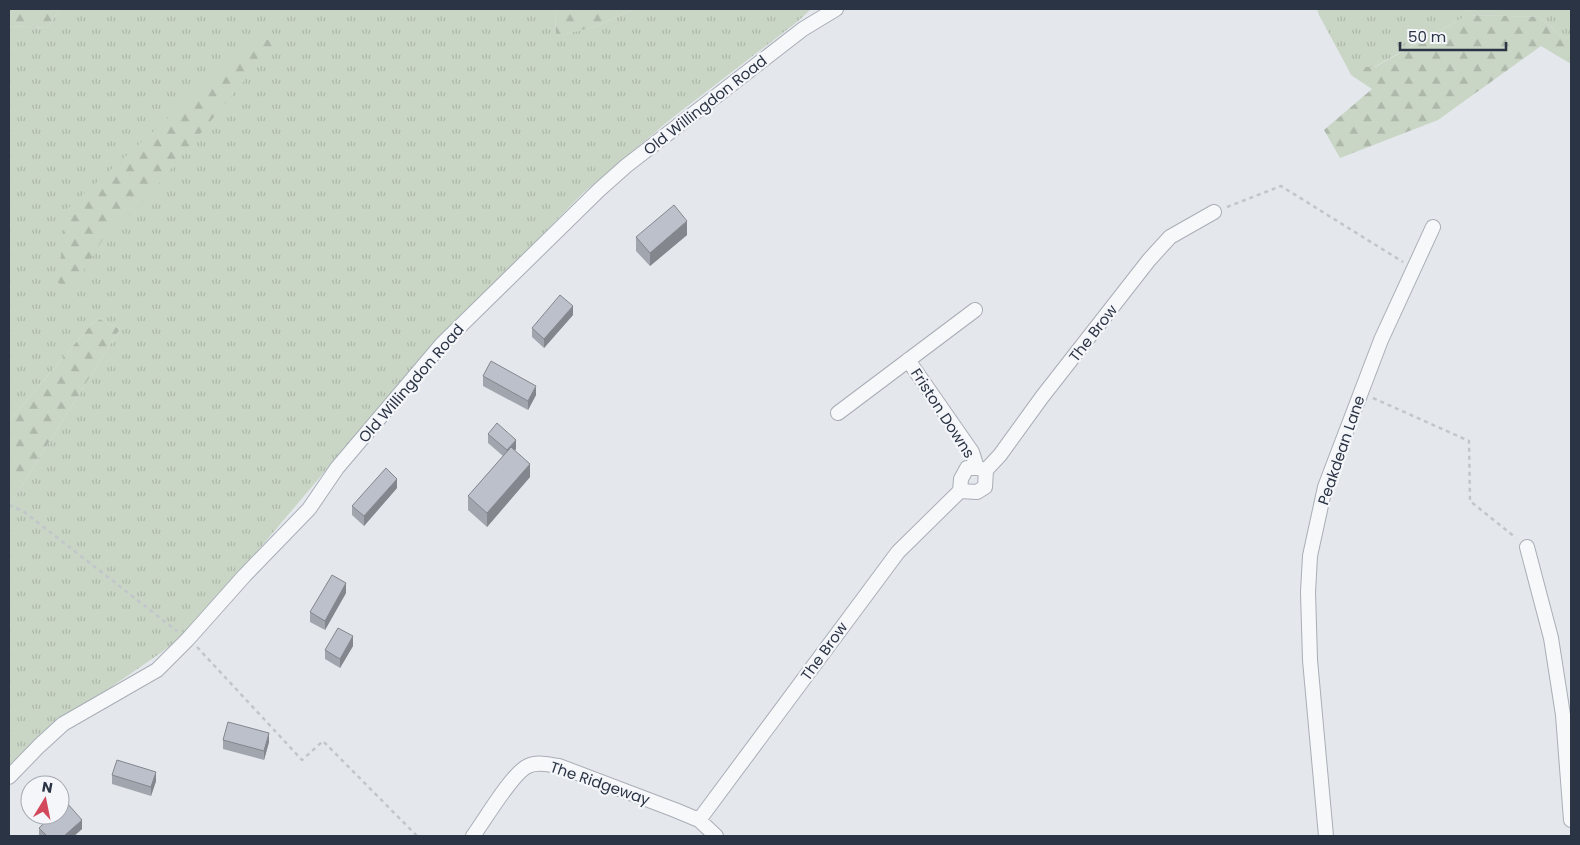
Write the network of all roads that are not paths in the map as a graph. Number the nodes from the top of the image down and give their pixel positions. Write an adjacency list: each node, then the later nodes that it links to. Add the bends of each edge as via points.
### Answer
1 (836, 9): 10 (street, Old Willingdon Road, via 803,29 626,166 442,344 337,468 309,509 188,640 150,675 63,724)
2 (1214, 212): 7 (street, The Brow, via 1170,237 1149,260 1000,455)
3 (1433, 227): 15 (street, Peakdean Lane, via 1381,340 1361,393 1326,487 1310,556 1310,660)
4 (975, 310): 5 (street, Friston Downs)
5 (908, 360): 6 (street, Friston Downs); 7 (street, Friston Downs)
6 (838, 413)
7 (982, 469): 8 (street, The Brow, via 967,468 961,479); 8 (street, The Brow, via 985,487 977,492)
8 (960, 491): 11 (street, The Brow, via 898,552)
9 (1527, 547): 12 (street, via 1551,638 1563,715)
10 (9, 776)
11 (699, 820): 13 (street, The Ridgeway, via 559,766 541,763 528,766 516,777); 14 (street, The Ridgeway)
12 (1571, 820)
13 (473, 836)
14 (716, 836)
15 (1326, 836)

